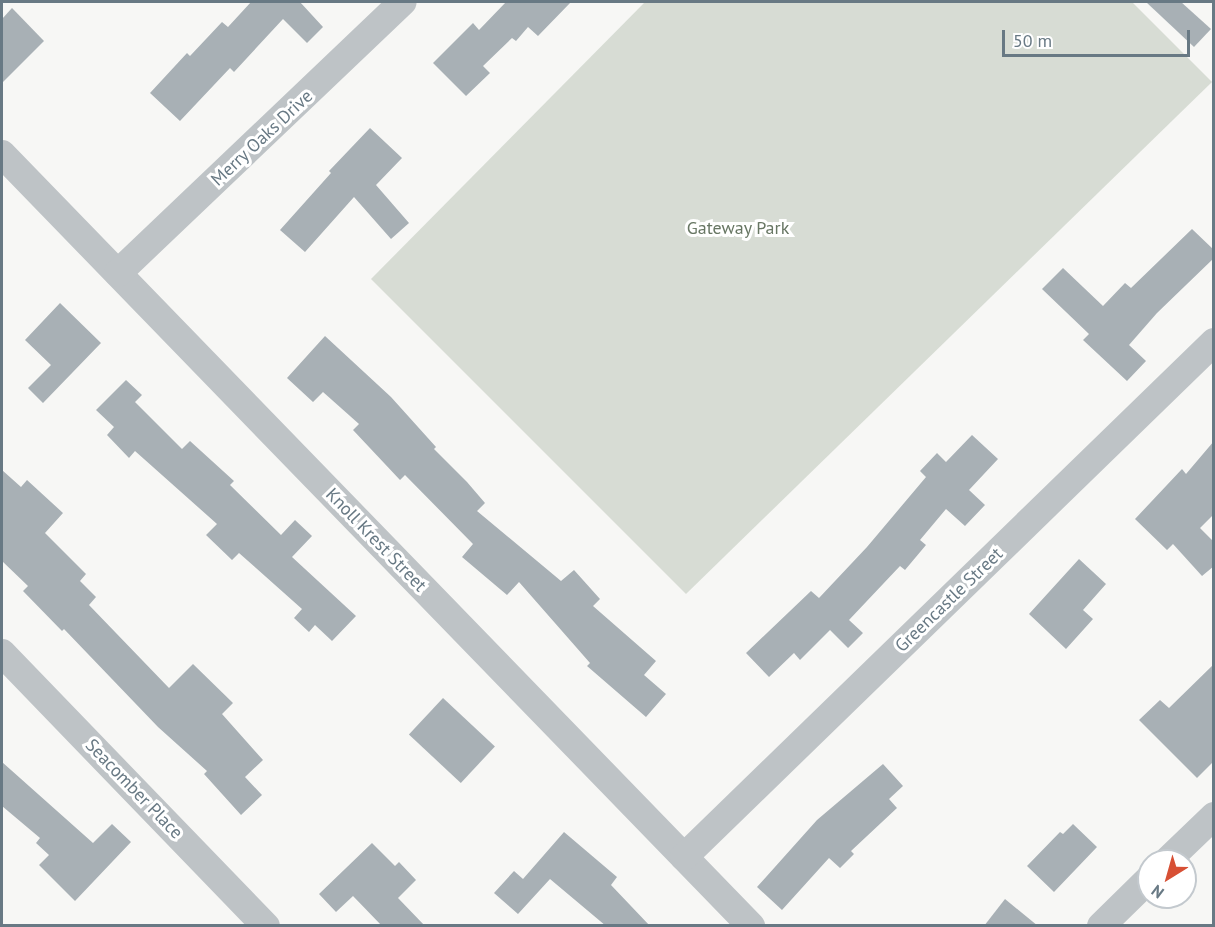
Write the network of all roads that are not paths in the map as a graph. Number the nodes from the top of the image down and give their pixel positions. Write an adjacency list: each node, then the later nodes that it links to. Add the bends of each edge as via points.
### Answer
1 (403, 2): 3 (street, Merry Oaks Drive)
2 (2, 154): 3 (street, Knoll Krest Street)
3 (118, 273): 8 (street, Knoll Krest Street)
4 (1214, 342): 8 (street, Greencastle Street)
5 (2, 652): 10 (street, Seacomber Place)
6 (1214, 816): 7 (street)
7 (1180, 849)
8 (684, 857): 11 (street, Knoll Krest Street)
9 (1137, 891): 12 (street)
10 (266, 926)
11 (751, 926)
12 (1101, 926)

